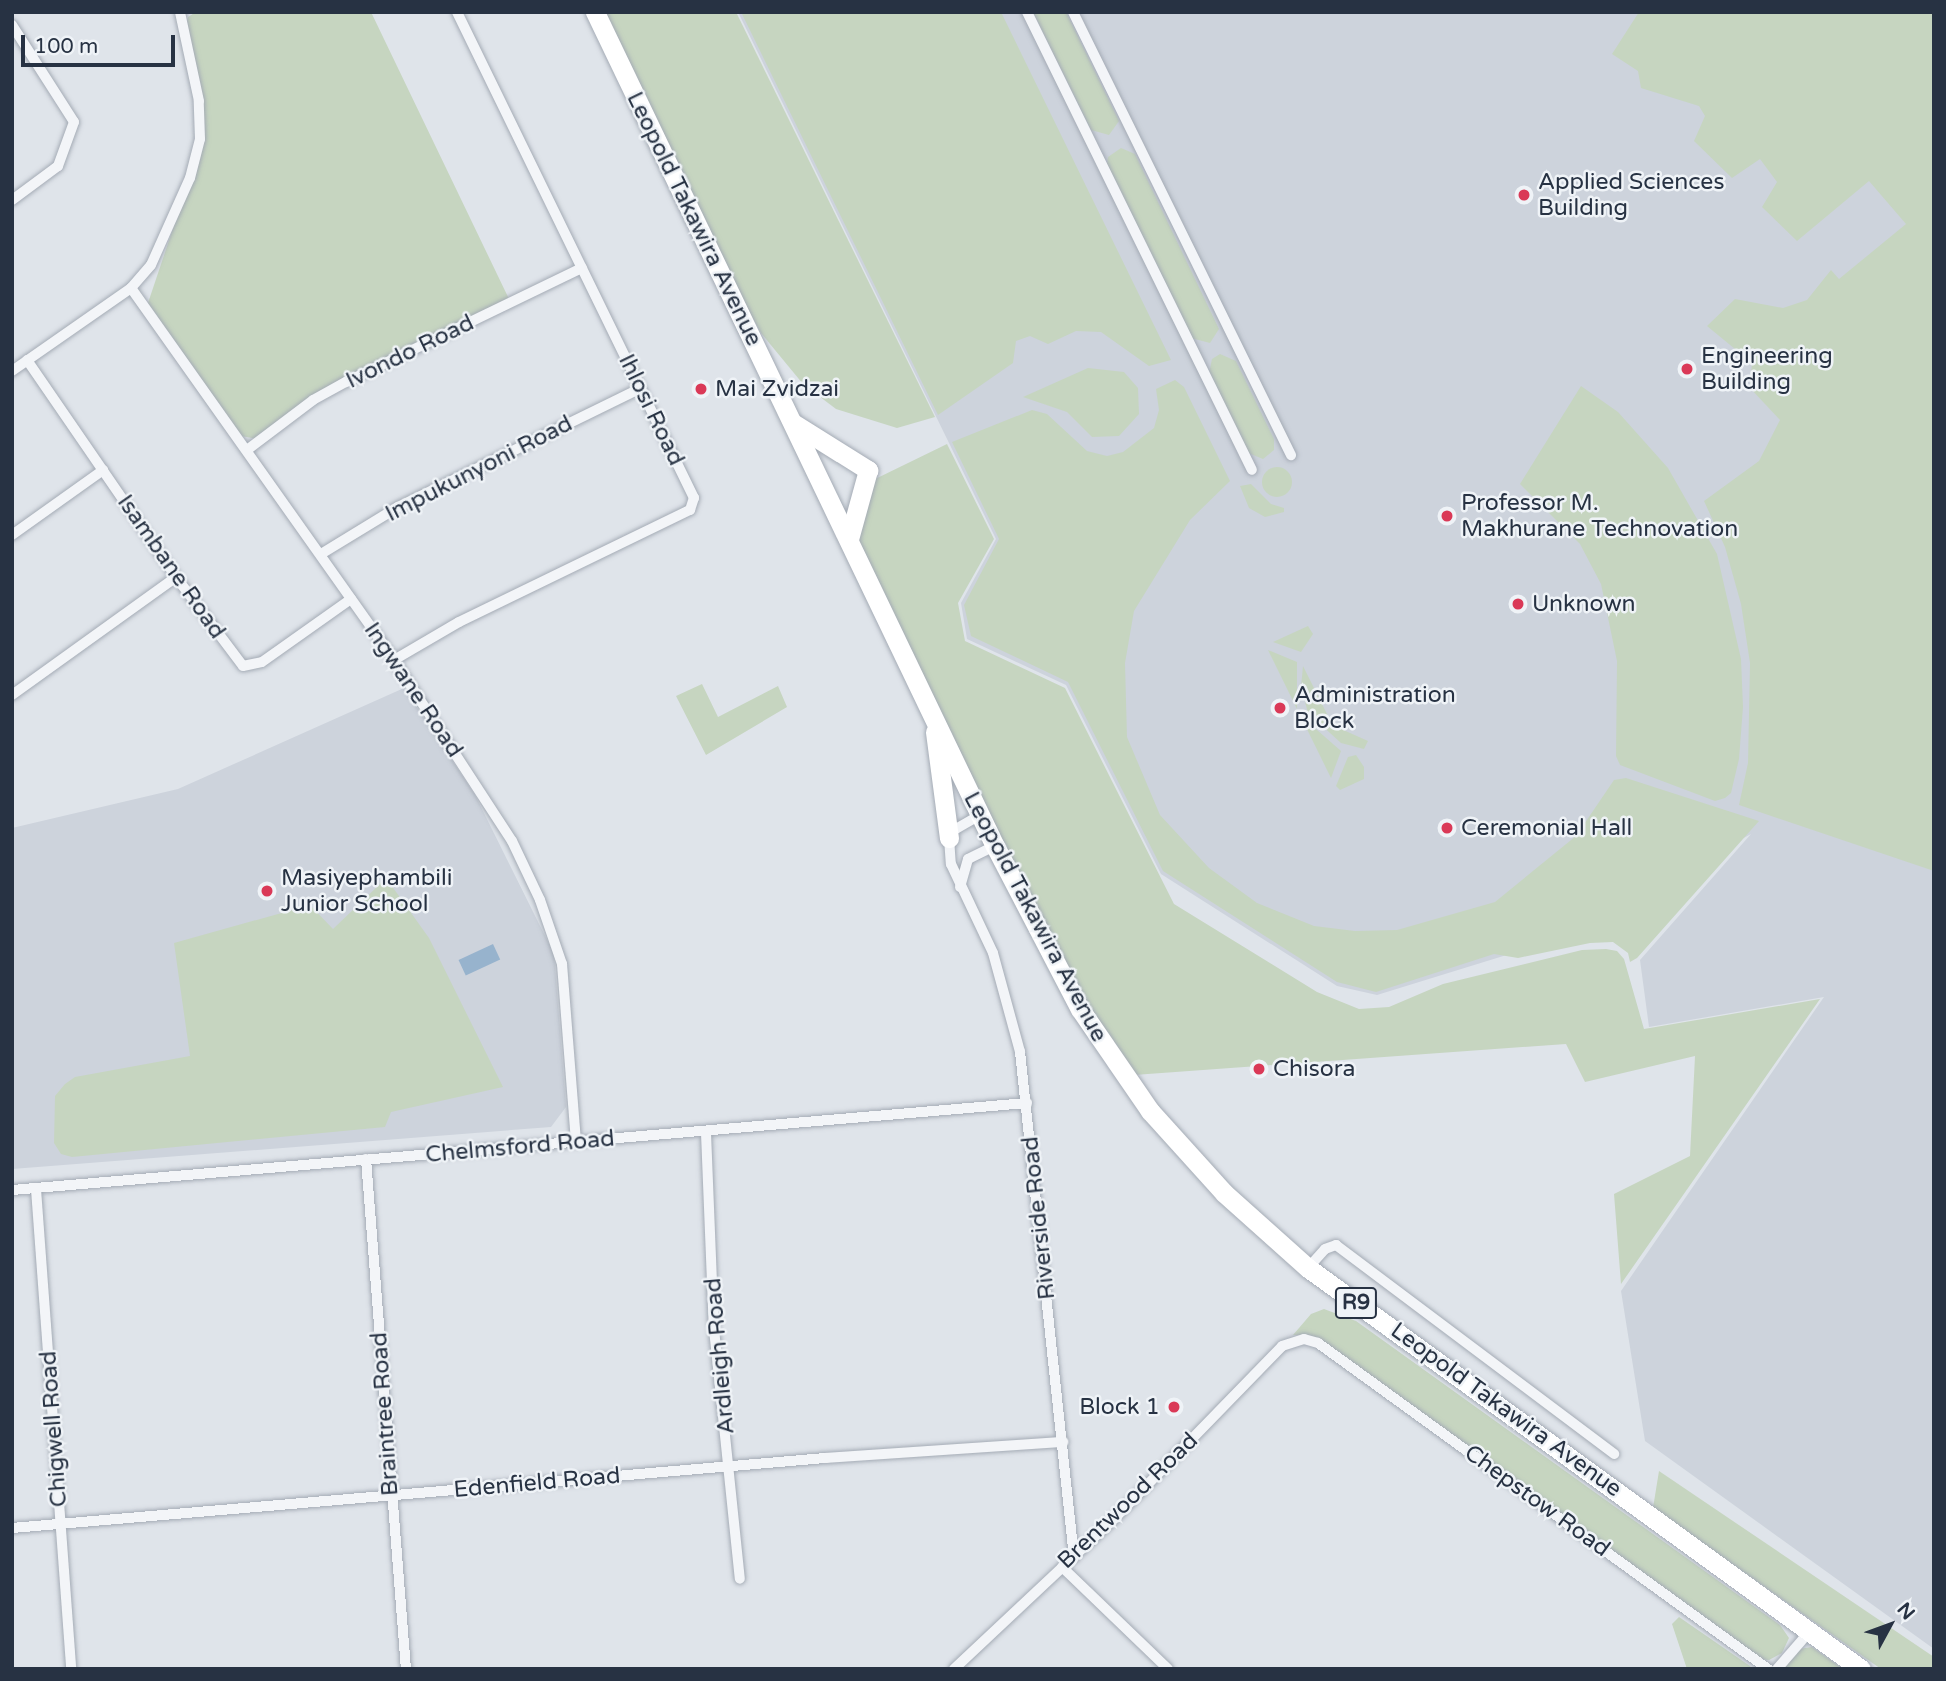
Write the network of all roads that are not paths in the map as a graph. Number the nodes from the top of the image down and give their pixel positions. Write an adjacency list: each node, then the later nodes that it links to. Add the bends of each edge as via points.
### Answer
1 (180, 12): 9 (street, via 201,118 200,139 190,178 151,265)
2 (457, 12): 8 (street, Ihlosi Road)
3 (595, 12): 13 (highway, Leopold Takawira Avenue / R9)
4 (1027, 12): 17 (street, via 1193,358)
5 (1073, 12): 15 (street, via 1230,339)
6 (12, 25): 7 (street, via 74,122 58,166)
7 (12, 200)
8 (582, 268): 12 (street, Ihlosi Road); 14 (street, Ivondo Road, via 335,388)
9 (131, 288): 10 (street); 14 (street, Ingwane Road)
10 (27, 360): 11 (street); 16 (street, Isambane Road)
11 (12, 371)
12 (639, 389): 20 (street, Impukunyoni Road, via 398,507); 23 (street, Ihlosi Road, via 694,498 690,510 459,622)
13 (790, 421): 19 (highway, Leopold Takawira Avenue / R9); 19 (highway, via 868,470)
14 (247, 450): 20 (street, Ingwane Road)
15 (1291, 455)
16 (103, 470): 18 (street); 21 (street, Isambane Road)
17 (1252, 470)
18 (12, 535)
19 (849, 539): 25 (highway, Leopold Takawira Avenue / R9)
20 (321, 554): 22 (street, Ingwane Road)
21 (176, 577): 22 (street, Isambane Road, via 238,661 249,667); 24 (street)
22 (351, 599): 23 (street, Ingwane Road)
23 (394, 660): 32 (street, Ingwane Road, via 494,811 540,900 563,972)
24 (12, 695)
25 (935, 724): 26 (highway, Leopold Takawira Avenue / R9); 27 (highway)
26 (979, 815): 27 (street, via 961,824); 28 (highway, Leopold Takawira Avenue / R9)
27 (949, 838): 29 (street, Riverside Road)
28 (995, 846): 29 (street, via 968,859); 36 (highway, Leopold Takawira Avenue / R9, via 1080,1009 1150,1111 1224,1193)
29 (960, 889): 30 (street, Riverside Road, via 1001,975)
30 (1027, 1103): 31 (street, Chelmsford Road); 38 (street, Riverside Road)
31 (706, 1133): 32 (street, Chelmsford Road); 40 (street, Ardleigh Road, via 714,1329)
32 (576, 1141): 33 (street, Chelmsford Road)
33 (366, 1159): 34 (street, Chelmsford Road); 41 (street, Braintree Road)
34 (36, 1189): 35 (street, Chelmsford Road); 42 (street, Chigwell Road)
35 (12, 1190)
36 (1308, 1268): 39 (street, via 1325,1249 1336,1245); 47 (highway, Leopold Takawira Avenue / R9)
37 (1304, 1339): 44 (street, Brentwood Road, via 1282,1346); 52 (street, Chepstow Road, via 1318,1343)
38 (1063, 1442): 40 (street, Edenfield Road); 44 (street, Riverside Road)
39 (1614, 1454)
40 (730, 1466): 41 (street, Edenfield Road); 46 (street, Ardleigh Road)
41 (393, 1495): 42 (street, Edenfield Road); 49 (street, Braintree Road)
42 (61, 1523): 43 (street, Edenfield Road); 48 (street, Chigwell Road)
43 (12, 1528)
44 (1074, 1557): 45 (street, Brentwood Road)
45 (1062, 1567): 50 (street, Brentwood Road); 51 (street)
46 (740, 1579)
47 (1809, 1632): 53 (street); 54 (highway, Leopold Takawira Avenue / R9)
48 (71, 1669)
49 (407, 1669)
50 (954, 1669)
51 (1168, 1669)
52 (1768, 1669)
53 (1777, 1669)
54 (1861, 1669)

